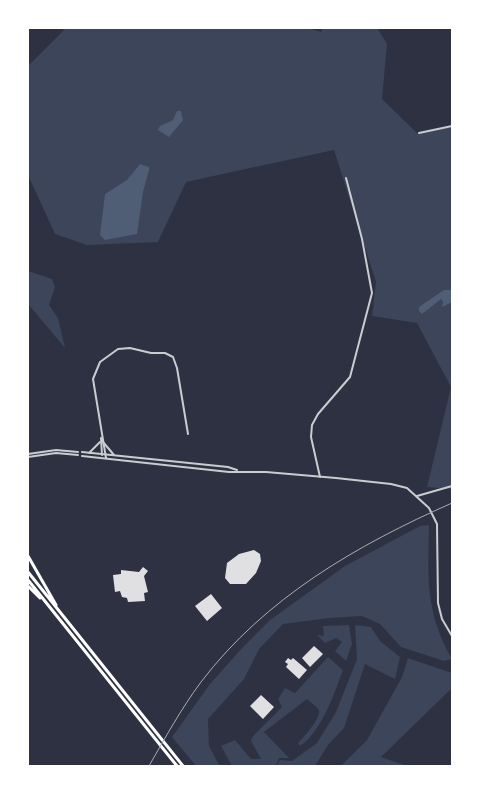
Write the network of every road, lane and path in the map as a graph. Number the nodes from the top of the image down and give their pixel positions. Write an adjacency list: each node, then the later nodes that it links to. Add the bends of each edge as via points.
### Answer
1 (452, 126): 2 (street)
2 (418, 133)
3 (346, 178): 18 (street, via 372,293 350,377 312,425 310,437)
4 (188, 434): 5 (street, via 173,358 165,353 124,348 104,357 94,372)
5 (102, 442): 8 (street); 10 (street); 11 (street); 12 (street)
6 (43, 452): 6 (street, via 78,452 77,455); 9 (street); 14 (street)
7 (82, 452): 8 (street)
8 (89, 453): 10 (street)
9 (28, 454)
10 (102, 454): 11 (street); 15 (street)
11 (105, 454): 12 (street); 16 (street)
12 (115, 455): 17 (street, via 228,467)
13 (82, 456): 15 (street)
14 (28, 458)
15 (102, 458): 16 (street)
16 (106, 458): 17 (street)
17 (239, 471): 18 (street)
18 (320, 476): 20 (street, via 391,484 406,488)
19 (452, 486): 20 (street)
20 (417, 496): 27 (street, via 429,508 437,524 438,603 442,619)
21 (28, 556): 25 (highway)
22 (28, 572): 25 (highway)
23 (28, 580): 26 (highway)
24 (28, 586): 26 (highway)
25 (60, 613): 28 (highway)
26 (62, 624): 28 (highway)
27 (452, 636)
28 (156, 735): 29 (highway); 30 (highway)
29 (176, 765)
30 (183, 766)

